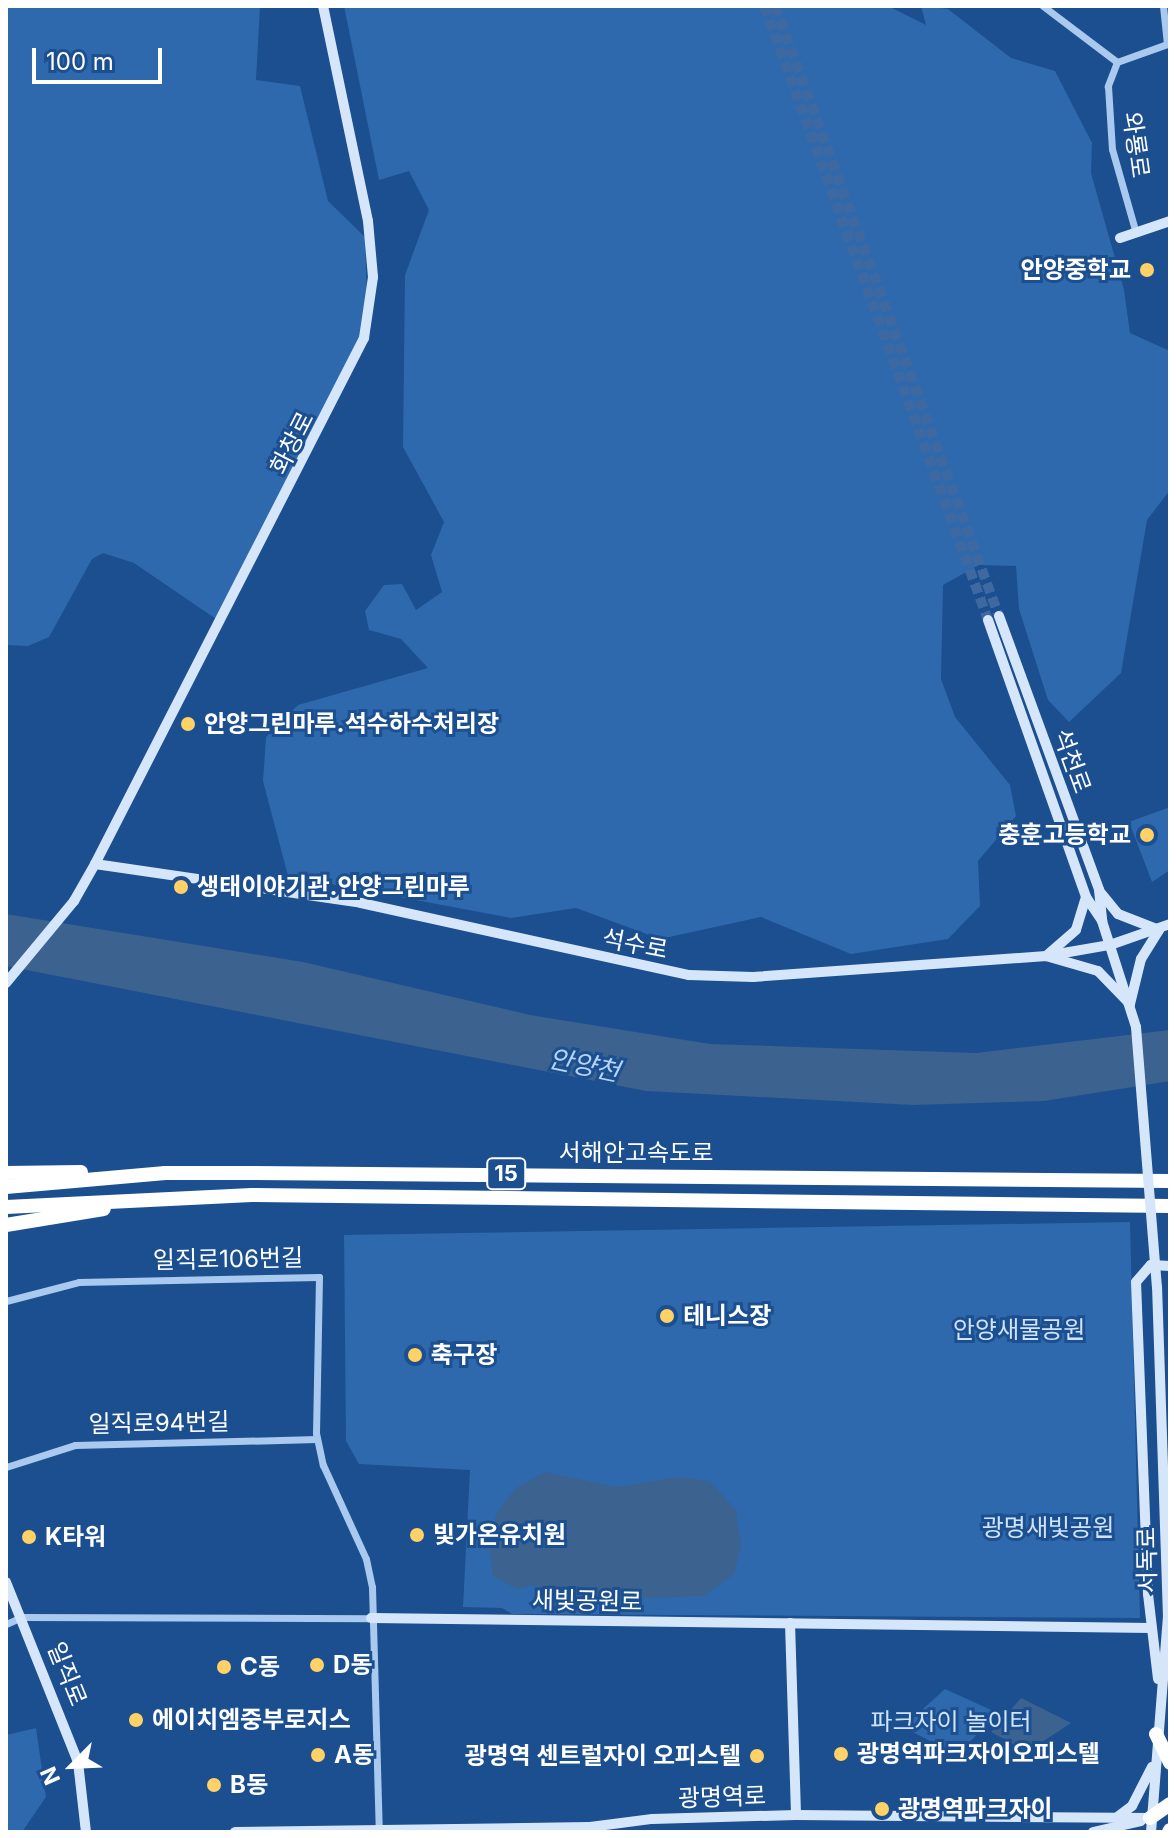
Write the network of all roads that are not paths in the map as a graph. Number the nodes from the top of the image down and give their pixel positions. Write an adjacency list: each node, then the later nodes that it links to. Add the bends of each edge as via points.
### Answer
1 (323, 6): 9 (street, 화창로, via 368,221 373,277 364,338)
2 (1043, 6): 5 (street)
3 (1163, 6): 4 (street)
4 (1168, 43): 5 (street)
5 (1117, 62): 7 (street, 와룡로, via 1108,86 1112,149)
6 (1170, 221): 7 (street)
7 (1136, 233): 8 (street)
8 (1120, 238)
9 (95, 864): 16 (street, 석수로, via 361,903 689,975 753,977); 17 (street, via 74,901)
10 (1099, 890): 11 (street, 석천로, via 994,618); 12 (street, 석천로); 14 (street, via 1118,914)
11 (1086, 897): 12 (street, 석천로); 16 (street, via 1076,930)
12 (1102, 921): 15 (street, 석천로)
13 (1170, 924): 14 (street, 석수로)
14 (1159, 930): 15 (street, 석수로); 18 (street, via 1141,959)
15 (1110, 945): 16 (street, 석수로); 18 (street, 석천로)
16 (1046, 956): 18 (street, via 1098,971)
17 (6, 983)
18 (1130, 1004): 19 (street, 석천로)
19 (1136, 1027): 32 (street, 서독로, bridge, via 1157,1287)
20 (6, 1173): 21 (highway)
21 (165, 1173): 22 (highway, 서해안고속도로 / 15); 23 (highway, 서해안고속도로 / 15)
22 (1170, 1181)
23 (6, 1187)
24 (169, 1199): 25 (highway, 서해안고속도로 / 15, via 252,1195); 26 (highway, 서해안고속도로 / 15); 27 (highway)
25 (1170, 1206)
26 (6, 1207)
27 (6, 1225)
28 (1170, 1266): 38 (street, via 1151,1265 1136,1282)
29 (6, 1301): 30 (street, 일직로106번길, via 79,1282 319,1277)
30 (317, 1439): 31 (street, 일직로94번길, via 75,1445); 35 (street, 일직로106번길, via 333,1493 366,1559)
31 (6, 1467)
32 (1168, 1542): 39 (street, 서독로, via 1168,1617)
33 (6, 1582): 34 (street, 일직로)
34 (22, 1617): 35 (street, 새빛공원로); 37 (street); 49 (street, 일직로, via 78,1762)
35 (371, 1618): 36 (street, 새빛공원로); 48 (street, 일직로106번길)
36 (790, 1623): 38 (street, 새빛공원로); 45 (street)
37 (6, 1624)
38 (1151, 1628): 39 (street)
39 (1159, 1688): 40 (street, 서독로)
40 (1156, 1734): 41 (street, 서독로); 42 (highway)
41 (1154, 1762): 46 (street, via 1132,1806); 47 (street, 서독로)
42 (1170, 1763)
43 (1170, 1804): 47 (highway)
44 (1170, 1810): 47 (highway)
45 (796, 1815): 46 (street, 광명역로); 48 (street, 광명역로, via 652,1819 590,1827)
46 (1116, 1818): 47 (street, 광명역로)
47 (1150, 1825): 51 (street)
48 (379, 1831): 50 (street, 광명역로)
49 (86, 1832)
50 (235, 1832)
51 (1093, 1832)

